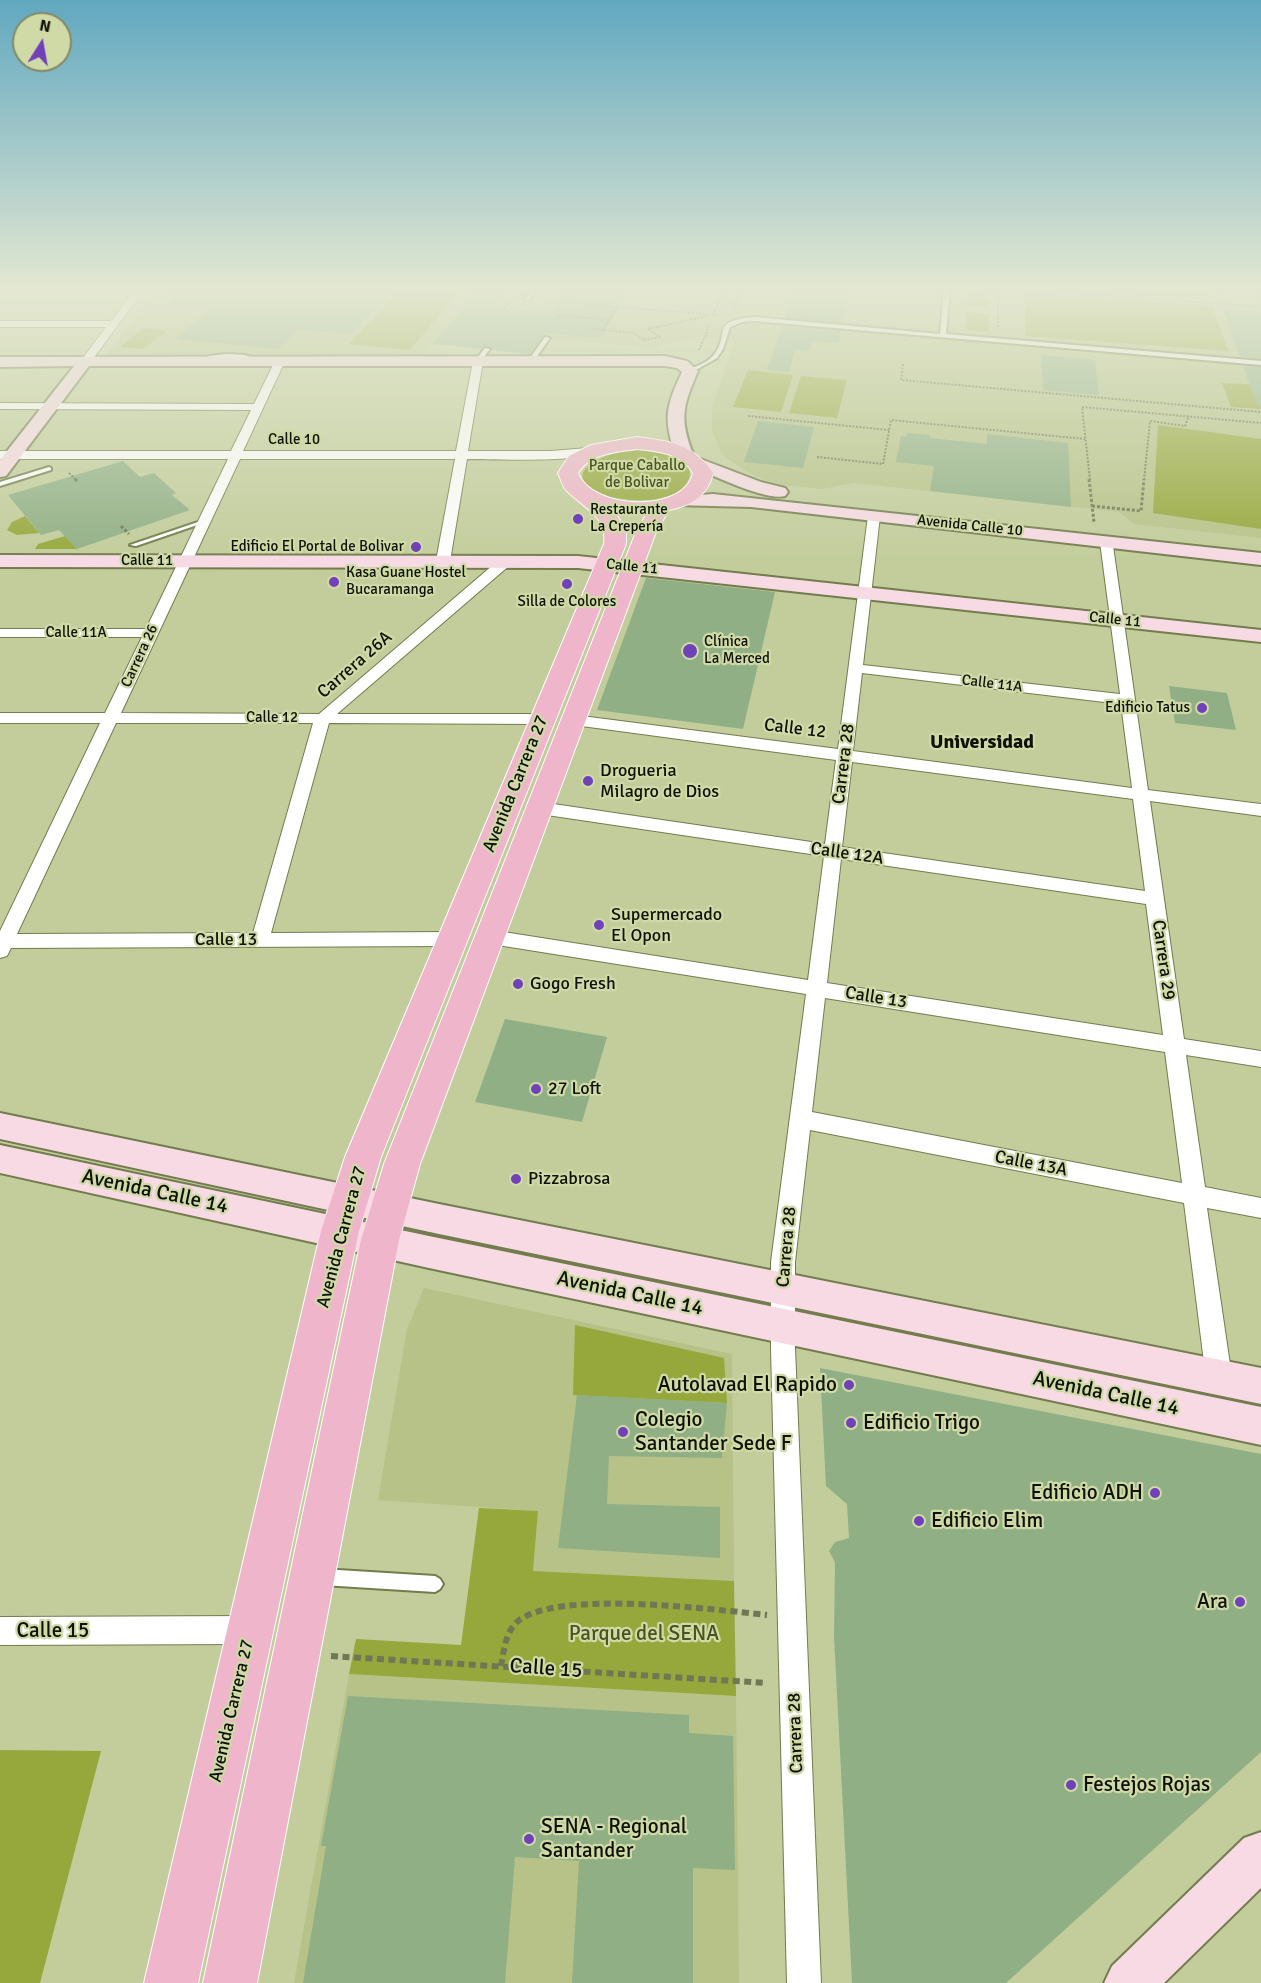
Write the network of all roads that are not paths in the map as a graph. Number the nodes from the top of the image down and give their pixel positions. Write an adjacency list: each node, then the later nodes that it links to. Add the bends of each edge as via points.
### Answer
1 (69, 383): 6 (street)
2 (270, 383): 7 (street, Carrera 26)
3 (476, 383): 11 (street)
4 (682, 383): 12 (street, via 674,423)
5 (0, 406): 6 (street)
6 (51, 406): 7 (street); 9 (street)
7 (258, 407): 10 (street, Carrera 26)
8 (588, 452): 11 (street, Calle 10); 12 (main road, via 637,443 657,445); 16 (main road, via 570,467 567,475 577,493)
9 (7, 455): 10 (street, Calle 10); 14 (street)
10 (235, 455): 11 (street, Calle 10); 19 (street, Carrera 26)
11 (462, 455): 26 (street)
12 (691, 458): 17 (main road, via 703,473 702,484); 22 (street, Avenida Calle 10, via 756,486 805,497)
13 (49, 469): 15 (lane)
14 (0, 472)
15 (0, 484)
16 (589, 500): 17 (main road, via 623,508); 28 (main road, Avenida Carrera 27, via 615,527)
17 (670, 504): 18 (street, Avenida Calle 10, via 731,500); 28 (main road, Avenida Carrera 27)
18 (874, 516): 20 (street, Avenida Calle 10); 29 (street, Carrera 28)
19 (203, 522): 21 (lane); 25 (street, Carrera 26)
20 (1107, 542): 23 (street, Avenida Calle 10); 30 (street, Carrera 29)
21 (134, 545)
22 (1261, 549)
23 (1261, 559)
24 (0, 561): 25 (street, Calle 11)
25 (185, 561): 26 (street, Calle 11); 32 (street, Carrera 26)
26 (443, 561): 27 (street, Calle 11)
27 (505, 562): 28 (street, Calle 11); 38 (street, Carrera 26A)
28 (620, 566): 29 (street, Calle 11); 39 (main road, Avenida Carrera 27); 40 (main road, Avenida Carrera 27)
29 (865, 593): 30 (street, Calle 11); 34 (street, Carrera 28)
30 (1118, 621): 33 (street, Calle 11); 35 (street, Carrera 29)
31 (0, 633): 32 (street, Calle 11A)
32 (151, 633): 37 (street, Carrera 26)
33 (1261, 636)
34 (855, 668): 35 (street, Calle 11A); 41 (street, Carrera 28)
35 (1129, 700): 42 (street, Carrera 29)
36 (0, 718): 37 (street, Calle 12)
37 (110, 718): 38 (street, Calle 12); 50 (street, Carrera 26)
38 (322, 718): 39 (street, Calle 12); 49 (street, Carrera 26A)
39 (543, 719): 48 (main road, Avenida Carrera 27)
40 (573, 720): 41 (street, Calle 12); 43 (main road, Avenida Carrera 27)
41 (845, 756): 42 (street, Calle 12); 45 (street, Carrera 28)
42 (1141, 794): 44 (street, Calle 12); 46 (street, Carrera 29)
43 (540, 808): 45 (street, Calle 12A); 47 (main road, Avenida Carrera 27)
44 (1261, 810)
45 (833, 852): 46 (street, Calle 12A); 51 (street, Carrera 28)
46 (1155, 899): 52 (street, Carrera 29)
47 (491, 937): 51 (street, Calle 13); 59 (main road, Avenida Carrera 27, via 402,1164)
48 (452, 939): 49 (street, Calle 13); 59 (main road, Avenida Carrera 27, via 363,1157)
49 (260, 940): 50 (street, Calle 13)
50 (2, 945)
51 (816, 989): 52 (street, Calle 13); 54 (street, Carrera 28)
52 (1174, 1046): 53 (street, Calle 13); 57 (street, Carrera 29)
53 (1261, 1059)
54 (800, 1119): 57 (street, Calle 13A); 60 (street, Carrera 28)
55 (0, 1126): 59 (street, Avenida Calle 14)
56 (0, 1159): 59 (street, Avenida Calle 14)
57 (1195, 1196): 58 (street, Calle 13A); 62 (street, Carrera 29)
58 (1261, 1208)
59 (365, 1220): 60 (street, Avenida Calle 14); 61 (street, Avenida Calle 14); 65 (main road, Avenida Carrera 27); 67 (main road, Avenida Carrera 27)
60 (782, 1289): 61 (street, Carrera 28); 62 (street, Avenida Calle 14)
61 (783, 1326): 64 (street, Avenida Calle 14); 72 (street, Carrera 28)
62 (1219, 1378): 63 (street, Avenida Calle 14)
63 (1261, 1386)
64 (1261, 1426)
65 (313, 1576): 66 (lane); 71 (main road, Avenida Carrera 27)
66 (435, 1584)
67 (250, 1630): 68 (street, Calle 15); 70 (main road, Avenida Carrera 27)
68 (0, 1631)
69 (1261, 1855): 73 (street)
70 (171, 1983)
71 (230, 1983)
72 (804, 1983)
73 (1129, 1983)

